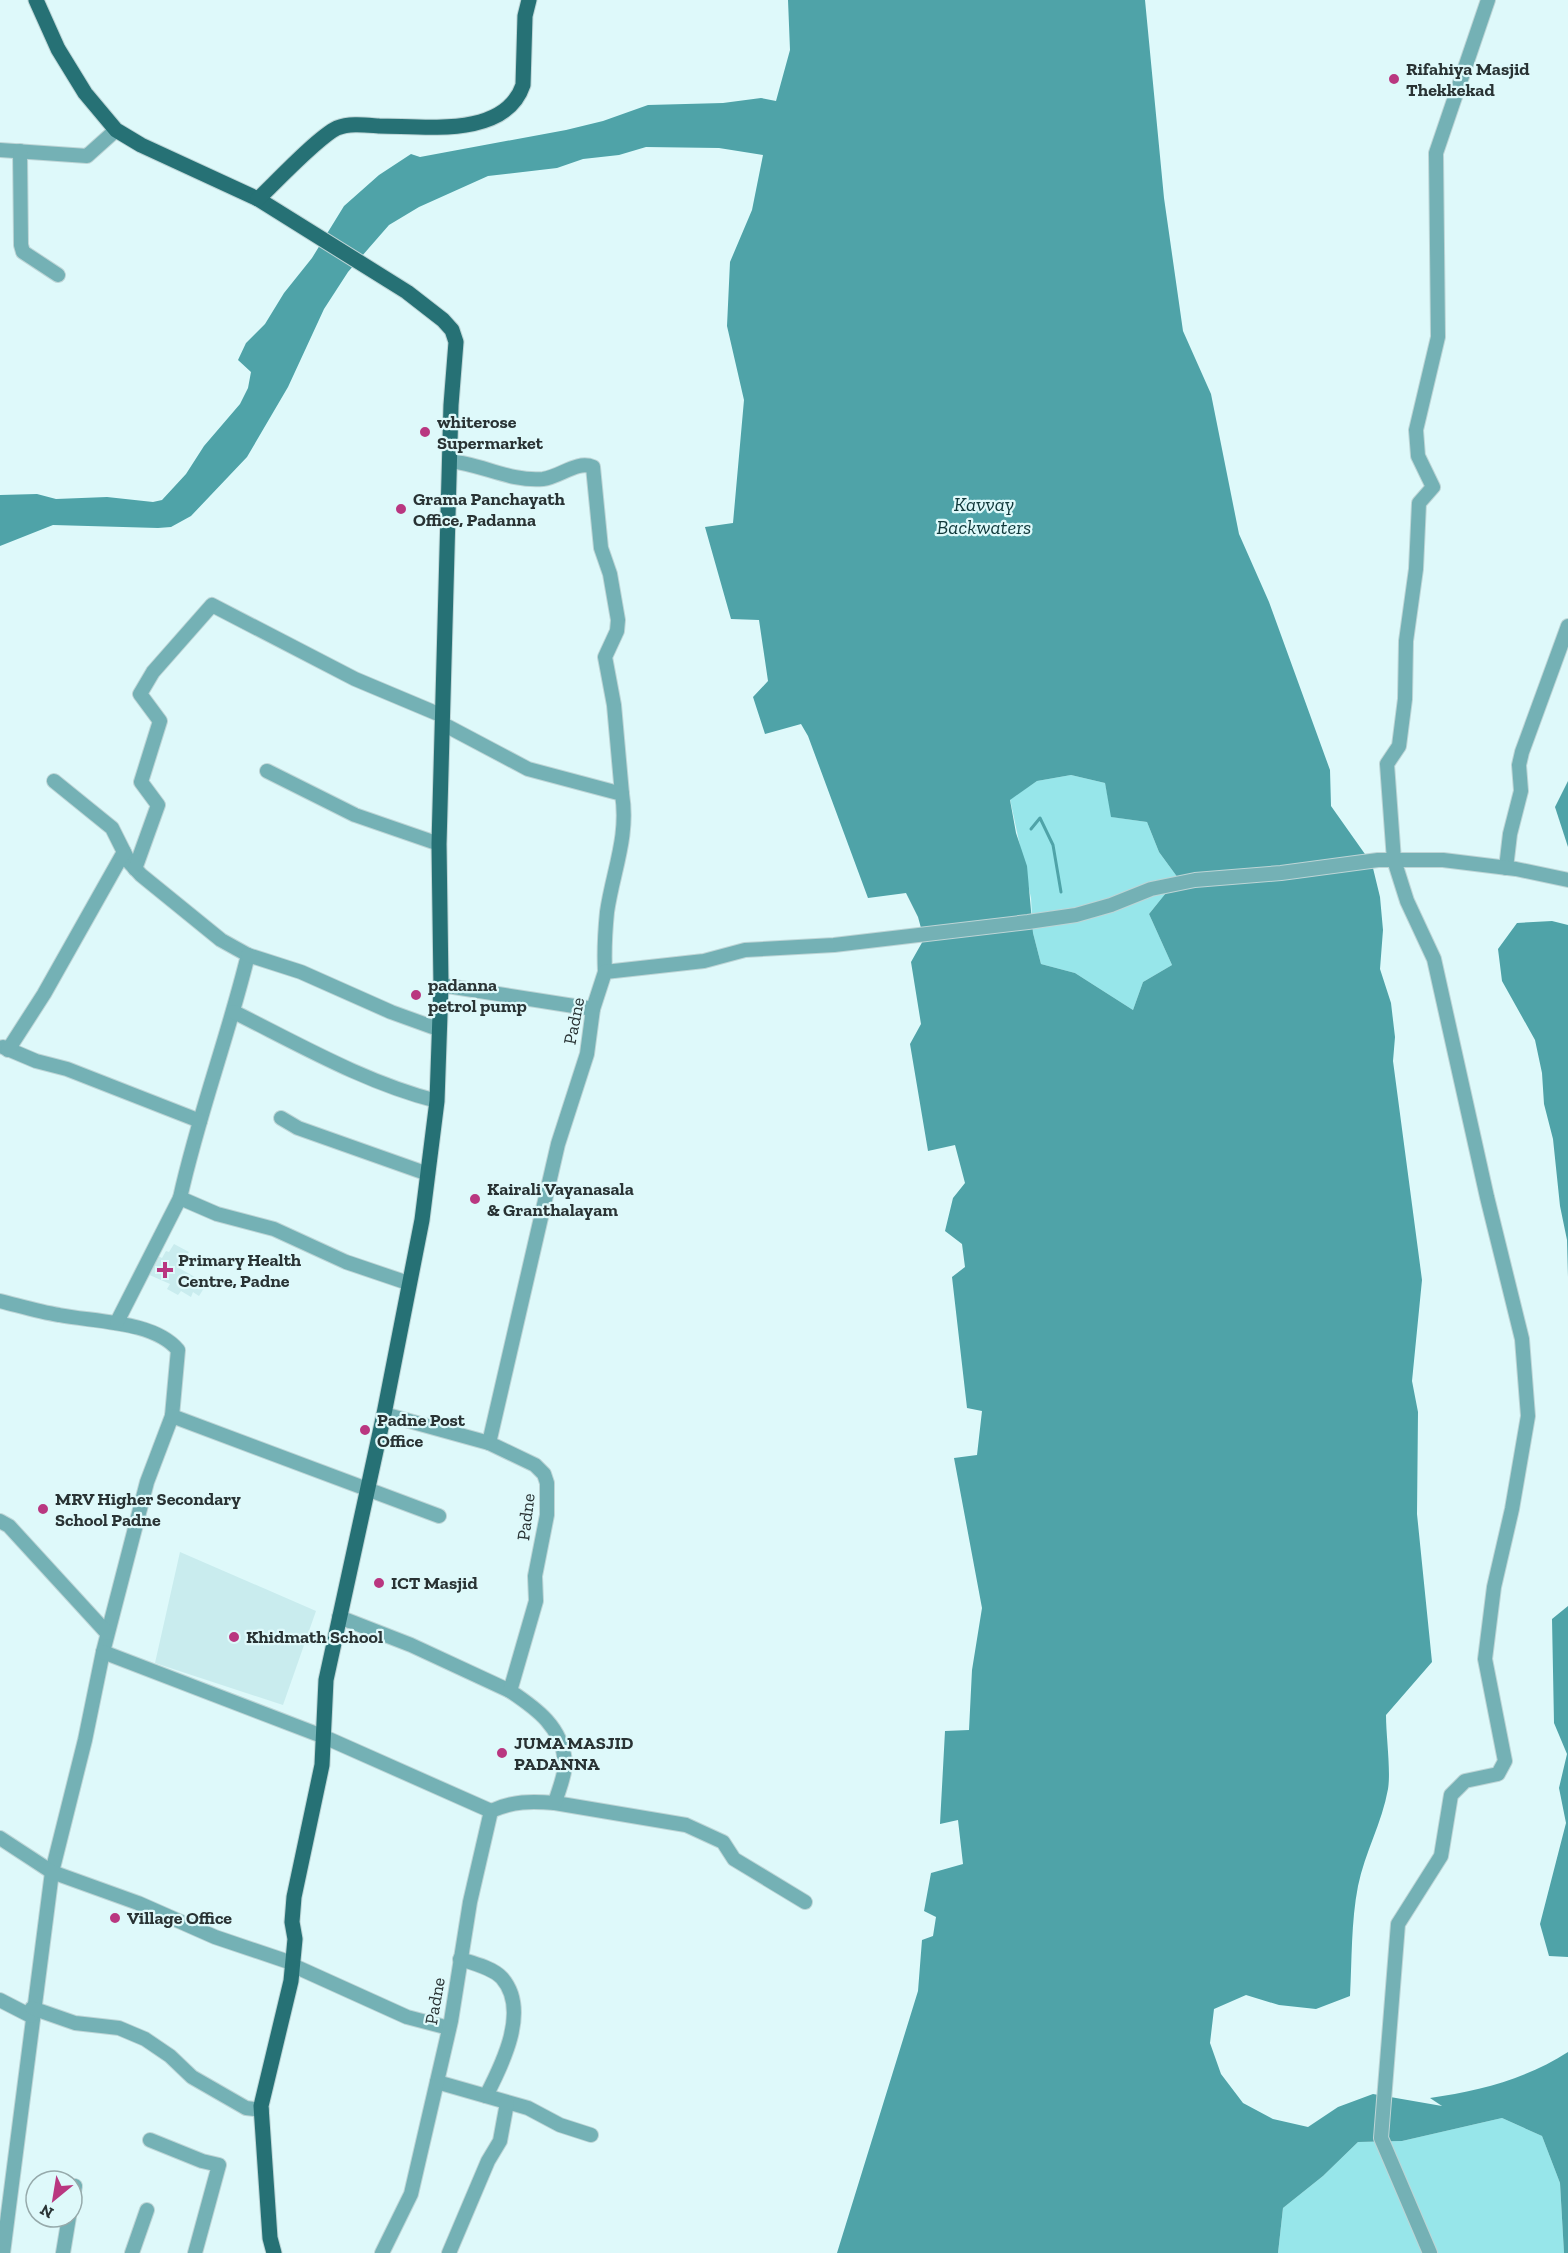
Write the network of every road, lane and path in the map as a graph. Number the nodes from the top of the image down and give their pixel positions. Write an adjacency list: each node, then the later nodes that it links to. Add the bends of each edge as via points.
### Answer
1 (36, 0): 4 (main road, via 58,49 85,93)
2 (529, 0): 7 (main road, via 523,85 510,106 484,122 457,127 337,128)
3 (1488, 0): 17 (street, via 1436,153 1438,337 1416,430 1418,456 1433,487 1419,503 1416,569 1406,641 1405,699 1399,746 1387,764)
4 (116, 130): 6 (street, via 87,156); 7 (main road)
5 (0, 150): 6 (street)
6 (20, 151): 8 (street, via 23,252)
7 (258, 199): 9 (main road, via 407,292 452,330 456,342)
8 (58, 275)
9 (450, 461): 11 (main road); 14 (street, Padne, via 540,479 578,466 592,467 601,548 618,620 605,657 614,705)
10 (1568, 626): 18 (street, via 1522,752 1521,791)
11 (443, 720): 14 (street, via 528,768); 15 (main road); 19 (street, via 212,605 153,672 140,694 160,721 141,782 158,805)
12 (267, 771): 15 (street, via 355,815)
13 (54, 781): 16 (street, via 112,828)
14 (622, 794): 22 (street, Padne, via 623,845 607,912)
15 (439, 844): 23 (main road)
16 (124, 852): 19 (street); 27 (street, via 44,994)
17 (1394, 860): 18 (street, via 1443,860); 22 (street, via 1195,880 1151,889 1076,915 880,940 745,950 704,961); 72 (street, via 1407,901 1434,959 1522,1338 1528,1416 1494,1587 1485,1659 1505,1761 1498,1774 1465,1781 1451,1795 1441,1856 1398,1924 1381,2138)
18 (1506, 868): 20 (street)
19 (135, 869): 21 (street, via 221,940)
20 (1568, 880)
21 (248, 955): 25 (street); 26 (street, via 301,972)
22 (605, 972): 24 (street, Padne)
23 (441, 985): 24 (street); 26 (main road)
24 (593, 1009): 38 (street, Padne, via 587,1054 558,1144)
25 (234, 1012): 28 (street, via 339,1064 408,1094); 30 (street)
26 (438, 1029): 28 (main road)
27 (4, 1048): 30 (street)
28 (437, 1101): 31 (main road)
29 (281, 1118): 31 (street, via 298,1128)
30 (200, 1121): 32 (street)
31 (428, 1174): 33 (main road)
32 (180, 1198): 33 (street, via 217,1214 274,1229 346,1262); 35 (street)
33 (408, 1283): 36 (main road)
34 (0, 1300): 35 (street, via 56,1315)
35 (117, 1322): 37 (street, via 169,1339 178,1350)
36 (384, 1414): 38 (street); 39 (main road)
37 (172, 1416): 39 (street); 43 (street, via 147,1482)
38 (489, 1443): 45 (street, Padne, via 535,1465 547,1483 547,1515 535,1576 536,1602)
39 (368, 1491): 40 (street); 42 (main road)
40 (439, 1516)
41 (0, 1521): 43 (street, via 9,1526)
42 (339, 1617): 45 (street); 46 (main road, via 326,1680)
43 (108, 1633): 44 (street)
44 (103, 1652): 46 (street); 50 (street)
45 (510, 1691): 47 (street, via 543,1713 557,1733 565,1763)
46 (322, 1736): 48 (street); 53 (main road, via 322,1765 294,1897)
47 (555, 1803): 48 (street, via 508,1803); 51 (street, via 686,1825 723,1842 734,1859)
48 (491, 1811): 52 (street, Padne)
49 (0, 1838): 50 (street)
50 (52, 1872): 53 (street); 55 (street)
51 (805, 1902)
52 (460, 1959): 56 (street, Padne); 58 (street, via 502,1977 511,1993 514,2009 505,2052)
53 (292, 1964): 56 (street, via 407,2017); 60 (main road)
54 (0, 2000): 55 (street)
55 (32, 2012): 60 (street, via 75,2023 119,2028 145,2039 192,2077 246,2108); 65 (street)
56 (449, 2028): 57 (street, Padne)
57 (437, 2082): 58 (street); 70 (street, Padne, via 411,2194)
58 (486, 2096): 59 (street)
59 (507, 2103): 61 (street); 71 (street, via 500,2141)
60 (262, 2110): 69 (main road)
61 (591, 2135)
62 (150, 2140): 68 (street, via 219,2165)
63 (147, 2210): 67 (street)
64 (67, 2229): 66 (street)
65 (3, 2253)
66 (63, 2253)
67 (132, 2253)
68 (195, 2253)
69 (274, 2253)
70 (382, 2253)
71 (449, 2253)
72 (1430, 2253)

